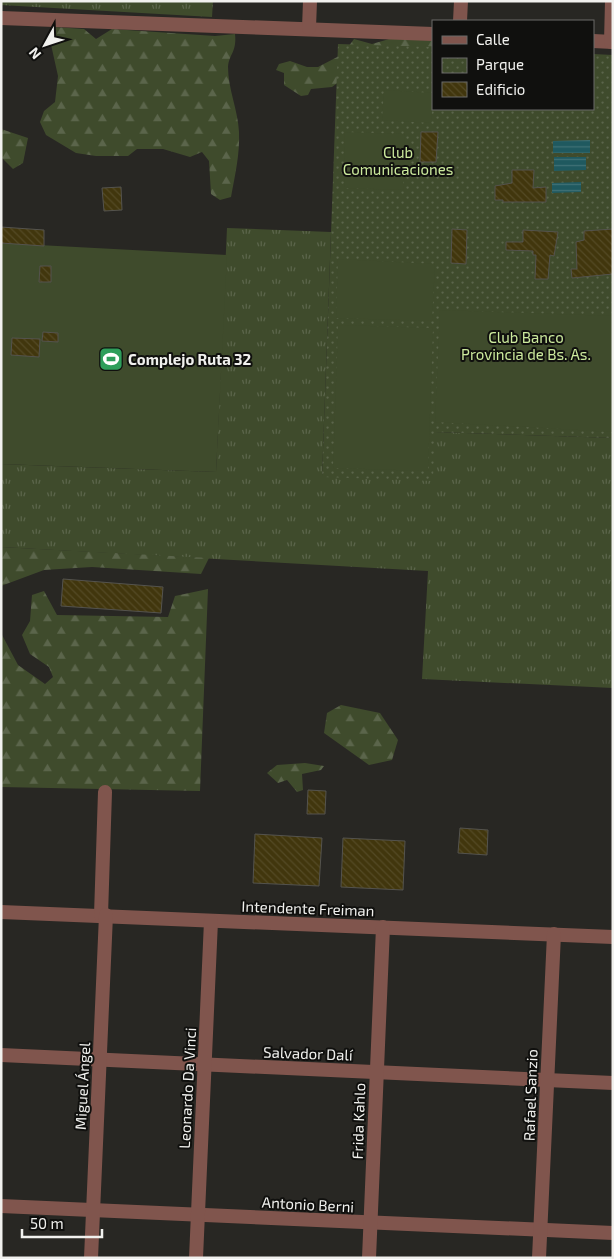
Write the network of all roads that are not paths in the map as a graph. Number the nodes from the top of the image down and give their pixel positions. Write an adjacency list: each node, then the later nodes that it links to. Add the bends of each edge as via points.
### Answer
1 (310, 1): 6 (street)
2 (461, 1): 5 (street)
3 (612, 1): 9 (street)
4 (1, 18): 6 (street)
5 (460, 20)
6 (309, 28): 7 (street)
7 (432, 34)
8 (594, 41): 9 (street)
9 (612, 42)
10 (105, 792): 12 (street, Miguel Ángel)
11 (1, 912): 12 (street, Intendente Freiman)
12 (103, 915): 13 (street, Intendente Freiman); 18 (street, Miguel Ángel)
13 (211, 921): 14 (street, Intendente Freiman); 19 (street, Leonardo Da Vinci)
14 (383, 926): 15 (street, Intendente Freiman); 20 (street, Frida Kahlo)
15 (554, 934): 16 (street, Intendente Freiman); 21 (street, Rafael Sanzio)
16 (613, 937)
17 (1, 1055): 18 (street, Salvador Dalí)
18 (100, 1060): 19 (street, Salvador Dalí); 24 (street, Miguel Ángel)
19 (205, 1065): 20 (street, Salvador Dalí); 25 (street, Leonardo Da Vinci)
20 (376, 1071): 21 (street, Salvador Dalí); 26 (street, Frida Kahlo)
21 (547, 1080): 22 (street, Salvador Dalí); 27 (street, Rafael Sanzio)
22 (613, 1083)
23 (1, 1206): 24 (street, Antonio Berni)
24 (93, 1211): 25 (street, Antonio Berni); 29 (street, Miguel Ángel)
25 (198, 1215): 26 (street, Antonio Berni); 30 (street, Leonardo Da Vinci)
26 (370, 1223): 27 (street, Antonio Berni); 31 (street, Frida Kahlo)
27 (541, 1230): 28 (street, Antonio Berni); 32 (street, Rafael Sanzio)
28 (613, 1233)
29 (91, 1258)
30 (196, 1258)
31 (369, 1258)
32 (539, 1258)

